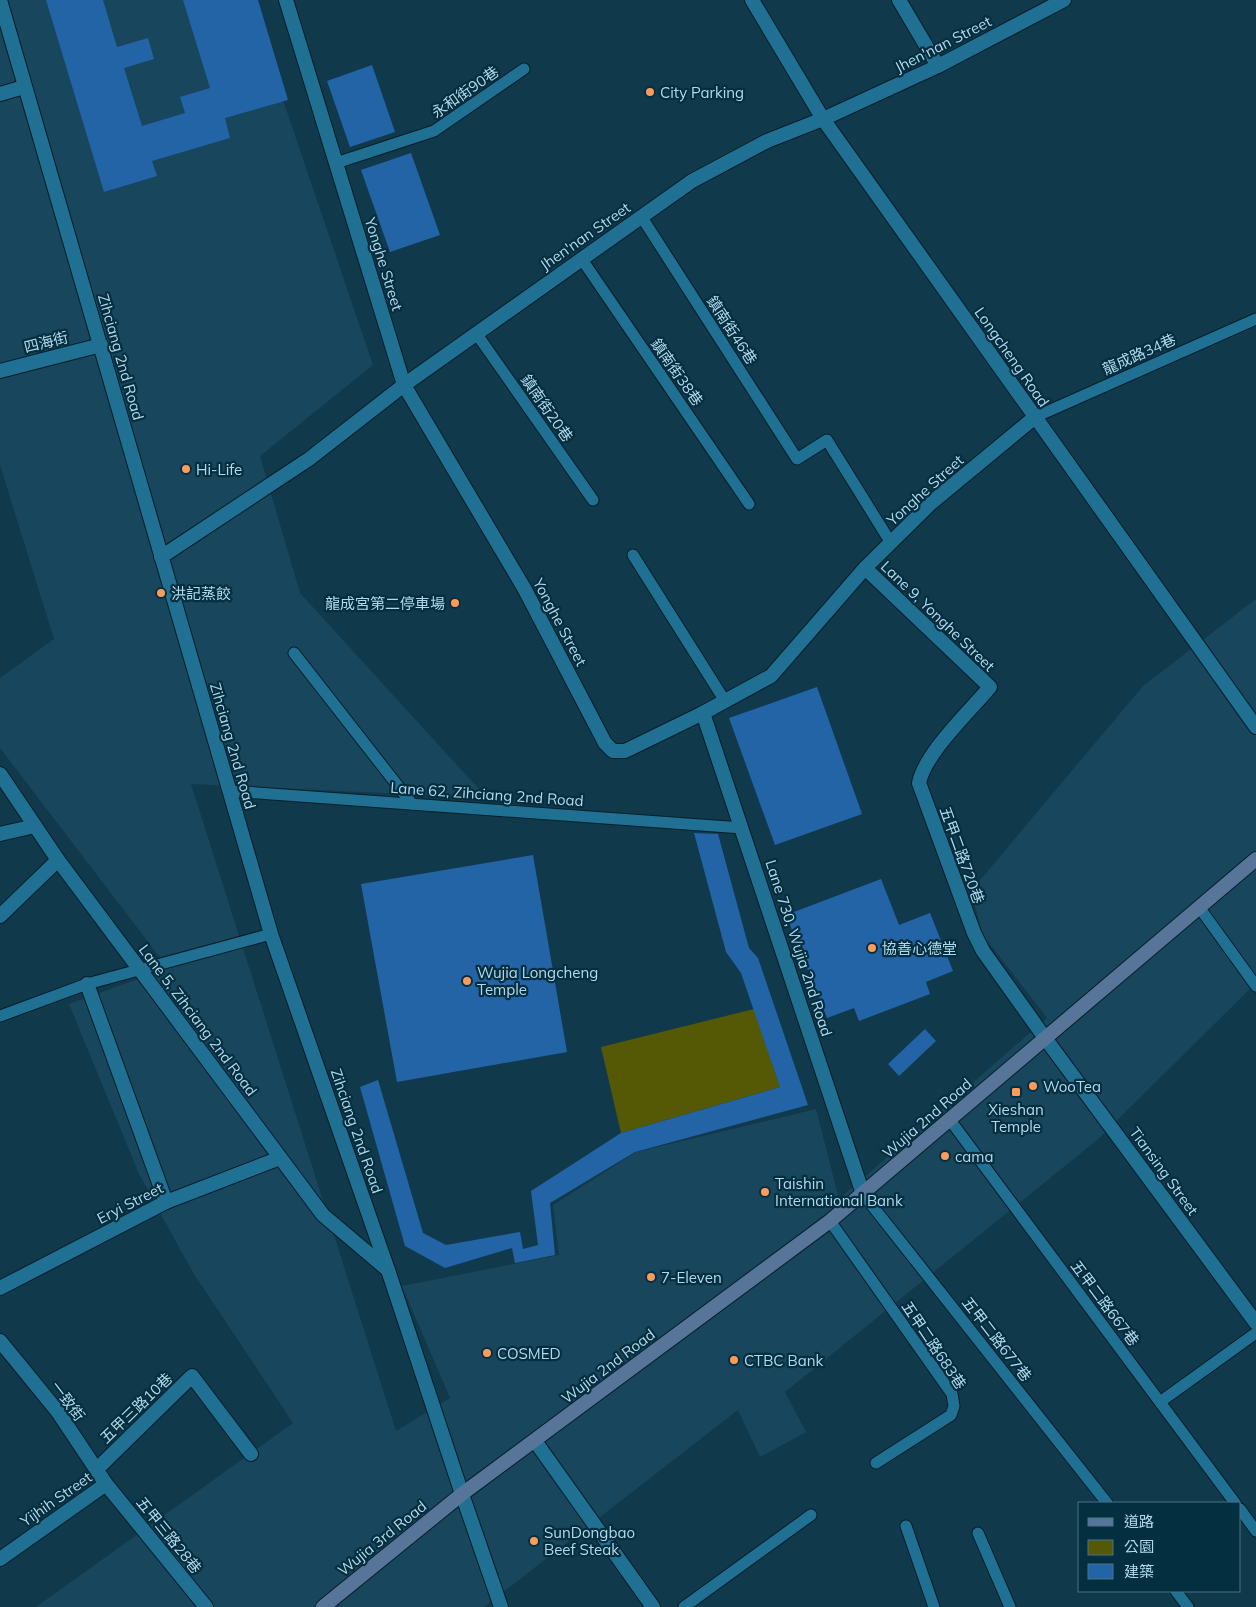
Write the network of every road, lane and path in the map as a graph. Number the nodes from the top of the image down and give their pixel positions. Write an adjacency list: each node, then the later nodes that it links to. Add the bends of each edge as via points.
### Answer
1 (0, 0): 8 (street, Zihciang 2nd Road)
2 (286, 0): 11 (street, Yonghe Street)
3 (752, 0): 10 (street, Longcheng Road)
4 (899, 0): 6 (street)
5 (1064, 0): 6 (street, Jhen'nan Street)
6 (938, 66): 10 (street, Jhen'nan Street)
7 (524, 69): 11 (lane, 永和街90巷, via 434,131)
8 (24, 86): 9 (street); 16 (street, Zihciang 2nd Road)
9 (0, 94)
10 (823, 119): 12 (street, Jhen'nan Street, via 768,141 692,181); 19 (street, Longcheng Road)
11 (336, 163): 18 (street, Yonghe Street)
12 (641, 216): 13 (street, Jhen'nan Street); 22 (lane, 鎮南街46巷, via 797,460 827,440)
13 (581, 258): 15 (street, Jhen'nan Street); 21 (lane, 鎮南街38巷)
14 (1256, 318): 19 (lane, 龍成路34巷)
15 (476, 333): 18 (street, Jhen'nan Street); 20 (lane, 鎮南街20巷)
16 (101, 345): 17 (street, 四海街); 24 (street, Zihciang 2nd Road)
17 (0, 370)
18 (404, 385): 24 (street, Jhen'nan Street, via 309,459); 29 (street, Yonghe Street, via 524,588 605,744 613,751 625,751)
19 (1035, 417): 22 (street, Yonghe Street, via 931,503); 30 (street, Longcheng Road)
20 (593, 500)
21 (749, 504)
22 (891, 543): 25 (street, Yonghe Street)
23 (633, 555): 28 (lane)
24 (161, 558): 32 (street, Zihciang 2nd Road)
25 (865, 568): 27 (street, Lane 9, Yonghe Street); 28 (street, Yonghe Street, via 772,676)
26 (294, 653): 33 (lane)
27 (990, 687): 46 (street, 五甲二路720巷, via 931,756 918,783 974,933)
28 (725, 701): 29 (street, Yonghe Street)
29 (703, 713): 35 (street, Lane 730, Wujia 2nd Road)
30 (1256, 727)
31 (0, 774): 34 (street, Lane 5, Zihciang 2nd Road)
32 (230, 791): 33 (lane, Lane 62, Zihciang 2nd Road); 41 (street, Zihciang 2nd Road)
33 (412, 804): 35 (lane, Lane 62, Zihciang 2nd Road)
34 (35, 826): 36 (street); 38 (street, Lane 5, Zihciang 2nd Road)
35 (742, 828): 49 (street, Lane 730, Wujia 2nd Road)
36 (0, 834)
37 (1256, 859): 39 (main road, Wujia 2nd Road)
38 (58, 860): 40 (street); 42 (street, Lane 5, Zihciang 2nd Road)
39 (1200, 907): 44 (lane); 46 (main road, Wujia 2nd Road)
40 (0, 916)
41 (271, 934): 42 (lane); 52 (street, Zihciang 2nd Road)
42 (141, 969): 43 (lane); 48 (street, Lane 5, Zihciang 2nd Road)
43 (87, 984): 45 (lane); 50 (street)
44 (1256, 986)
45 (0, 1016)
46 (1045, 1038): 47 (main road, Wujia 2nd Road); 54 (street, Tiansing Street)
47 (950, 1120): 49 (main road, Wujia 2nd Road); 57 (lane, 五甲二路667巷)
48 (280, 1158): 50 (street, Eryi Street); 52 (street, Lane 5, Zihciang 2nd Road, via 323,1215)
49 (863, 1194): 51 (main road, Wujia 2nd Road); 64 (lane, 五甲二路677巷)
50 (166, 1202): 53 (street, Eryi Street)
51 (830, 1221): 58 (main road, Wujia 2nd Road); 60 (lane, 五甲二路683巷, via 952,1394 954,1406 951,1415)
52 (388, 1270): 63 (street, Zihciang 2nd Road)
53 (0, 1288)
54 (1256, 1323)
55 (1256, 1333): 57 (lane)
56 (0, 1341): 61 (street, 一致街, via 58,1412)
57 (1160, 1402): 65 (lane, 五甲二路667巷)
58 (535, 1441): 63 (main road, Wujia 2nd Road); 76 (street)
59 (251, 1454): 61 (street, 五甲三路10巷, via 192,1376)
60 (876, 1463)
61 (96, 1469): 62 (street, 一致街)
62 (106, 1484): 71 (street, Yijhih Street); 73 (street, 五甲三路28巷)
63 (462, 1494): 74 (main road, Wujia 3rd Road); 75 (street, Zihciang 2nd Road)
64 (1106, 1502)
65 (1234, 1502)
66 (1241, 1510): 69 (lane)
67 (811, 1515): 77 (lane)
68 (906, 1526): 78 (lane)
69 (1256, 1531)
70 (978, 1533): 79 (lane)
71 (0, 1559)
72 (1177, 1592): 80 (lane)
73 (206, 1607)
74 (323, 1607)
75 (501, 1607)
76 (653, 1607)
77 (684, 1607)
78 (934, 1607)
79 (1010, 1607)
80 (1188, 1607)

